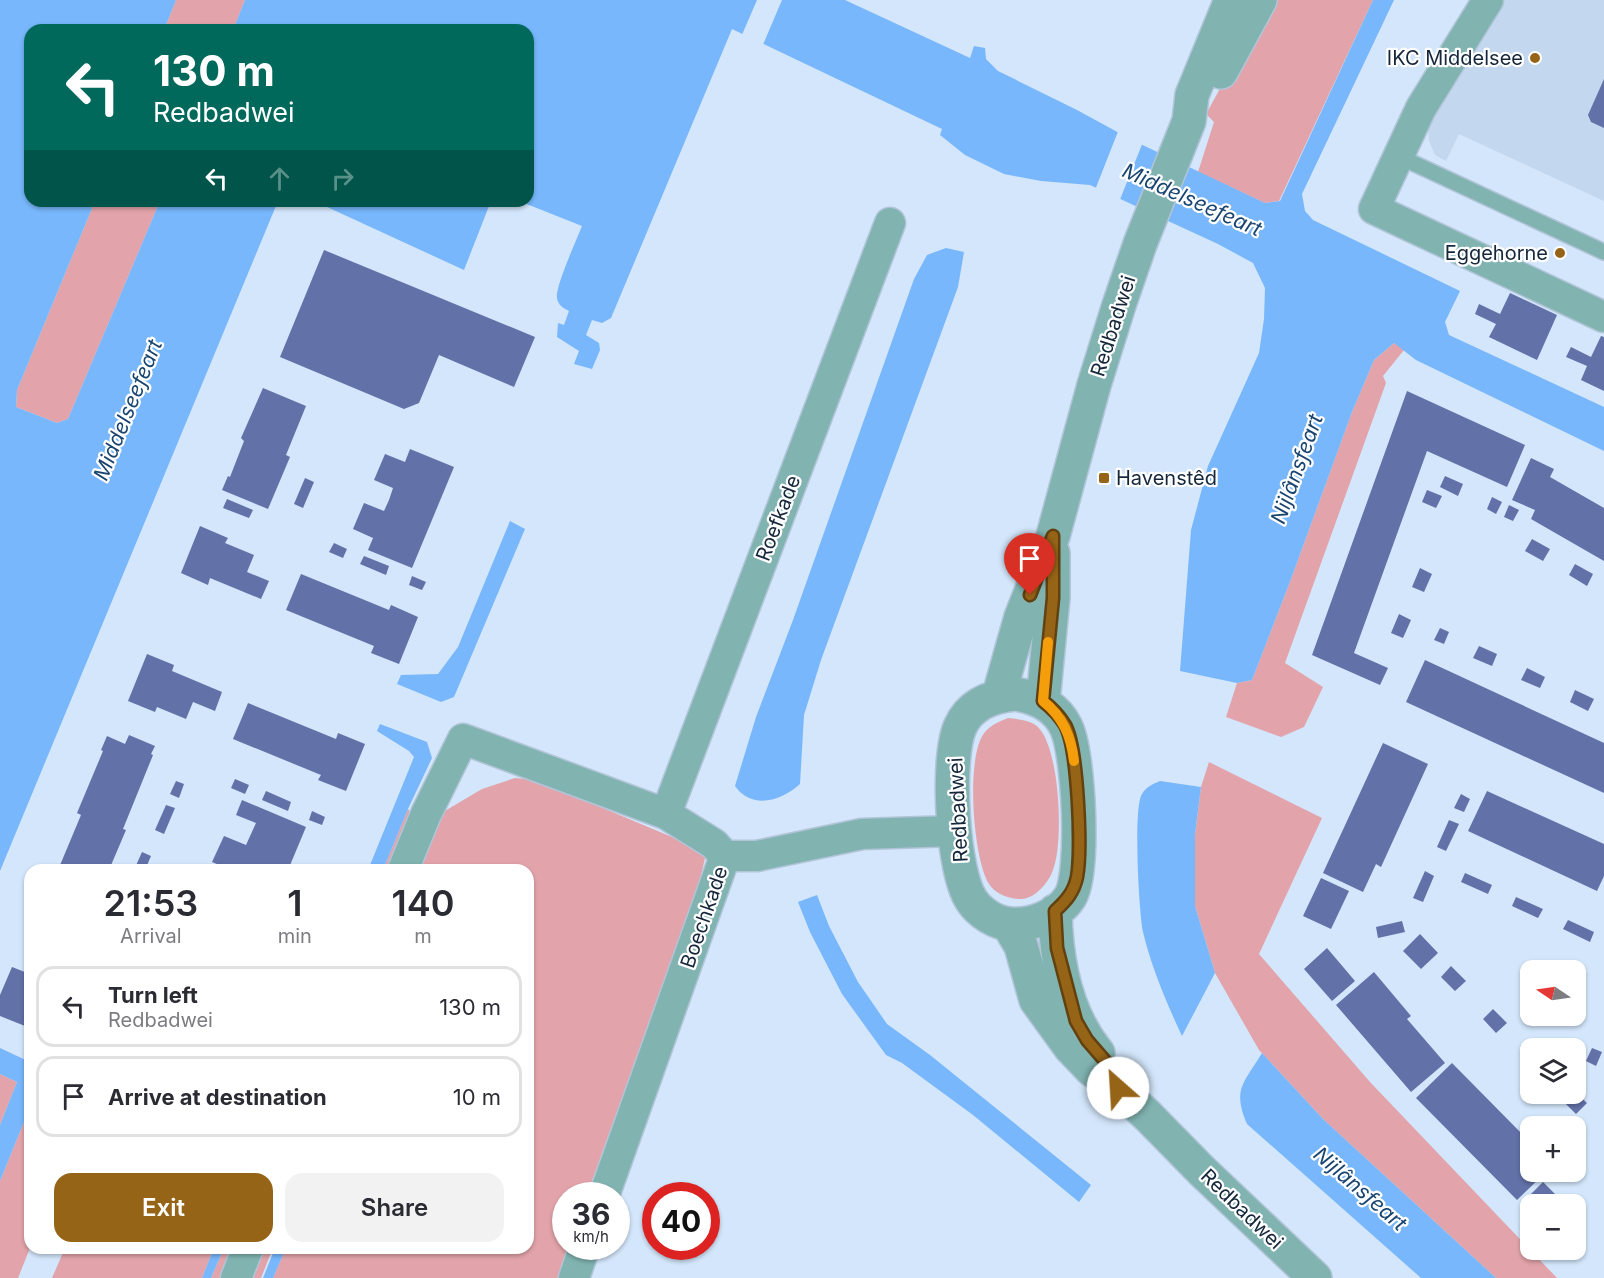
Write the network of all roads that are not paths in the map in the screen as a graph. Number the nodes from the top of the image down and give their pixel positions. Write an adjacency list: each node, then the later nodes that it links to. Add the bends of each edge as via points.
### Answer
1 (1231, 0): 4 (street, Redbadwei, via 1192,95)
2 (1260, 0): 4 (street, Redbadwei, via 1206,100)
3 (1488, 0): 5 (street, via 1421,108)
4 (1190, 121): 9 (street, Redbadwei, via 1140,244 1094,385)
5 (1398, 156): 7 (lane); 8 (street, via 1374,209)
6 (890, 223): 12 (street, Roefkade)
7 (1604, 252)
8 (1604, 317)
9 (1053, 536): 10 (street, Redbadwei, via 1021,617); 11 (street, Redbadwei, via 1053,598)
10 (999, 695): 11 (street, via 1015,694); 13 (street, Redbadwei, via 974,708 960,727 952,775)
11 (1043, 701): 16 (street, via 1066,726 1076,781 1077,878 1070,897)
12 (666, 814): 14 (street, via 714,844); 15 (street, via 463,739)
13 (955, 831): 14 (street, Boechkade, via 862,834 757,856); 17 (street, Redbadwei, via 963,884 971,901 982,913)
14 (725, 856): 19 (street, Boechkade)
15 (405, 864)
16 (1055, 911): 17 (street, via 1038,921); 18 (street, Redbadwei, via 1057,948 1076,1021 1106,1062)
17 (1008, 924): 18 (street, Redbadwei, via 1021,946 1036,1000 1070,1047 1091,1069)
18 (1118, 1088): 24 (street, Redbadwei)
19 (609, 1182)
20 (246, 1254): 22 (street)
21 (580, 1260): 23 (street)
22 (236, 1278)
23 (574, 1278)
24 (1315, 1278)

